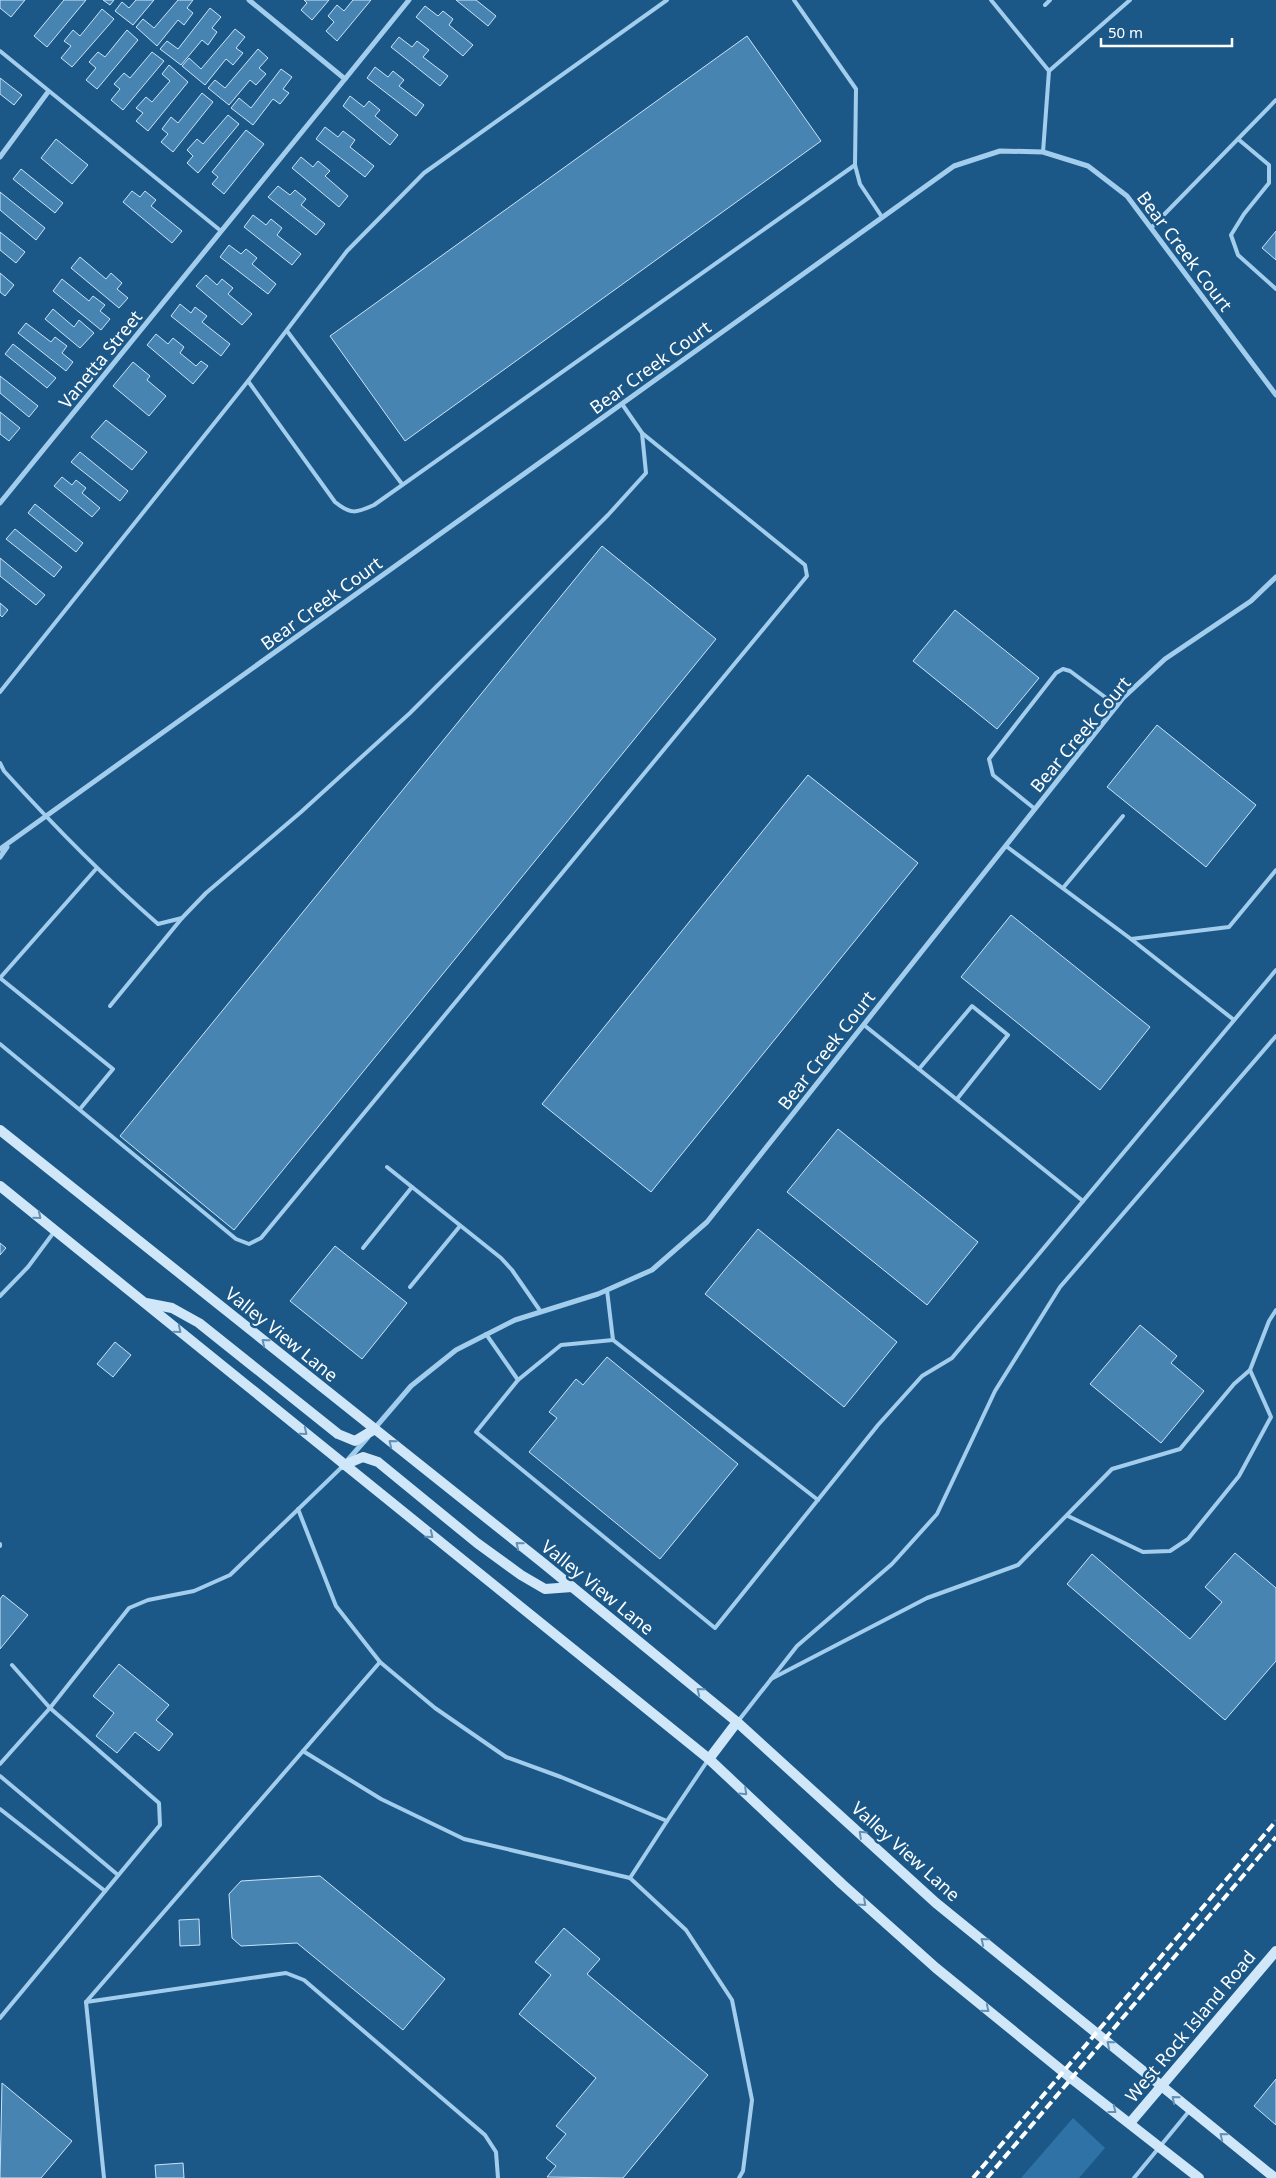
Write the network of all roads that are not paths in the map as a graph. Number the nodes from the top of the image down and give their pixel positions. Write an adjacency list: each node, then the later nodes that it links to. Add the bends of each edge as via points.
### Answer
1 (249, 0): 11 (street)
2 (409, 0): 11 (street, Vanetta Street)
3 (667, 0): 22 (lane, via 424,173 347,252)
4 (794, 0): 17 (lane, via 856,89)
5 (990, 0): 10 (lane)
6 (1050, 0): 8 (lane)
7 (1130, 0): 10 (lane)
8 (1045, 5)
9 (0, 51): 12 (lane)
10 (1049, 71): 15 (lane)
11 (345, 79): 20 (street, Vanetta Street)
12 (48, 92): 16 (street); 20 (lane)
13 (1276, 100): 14 (lane)
14 (1238, 139): 19 (lane); 21 (lane, via 1269,165 1269,183 1231,235 1238,255)
15 (1043, 152): 18 (street, Bear Creek Court, via 1000,151 954,166); 19 (street, Bear Creek Court, via 1088,166 1127,196)
16 (0, 157)
17 (854, 164): 18 (lane, via 860,184); 27 (lane)
18 (882, 217): 25 (street, Bear Creek Court)
19 (1151, 228): 24 (street, Bear Creek Court)
20 (221, 231): 28 (street, Vanetta Street)
21 (1276, 289)
22 (287, 331): 23 (lane); 27 (lane)
23 (248, 381): 27 (lane, via 345,510 359,512); 30 (lane)
24 (1276, 395)
25 (622, 404): 26 (lane); 35 (street, Bear Creek Court)
26 (642, 433): 43 (lane, via 646,473 608,515 410,713 206,893); 54 (lane, via 805,565 807,576 268,1230 249,1244 236,1239)
27 (402, 484)
28 (0, 503)
29 (1276, 577): 31 (street, Bear Creek Court, via 1251,600 1165,659)
30 (0, 692)
31 (1117, 706): 33 (street, Bear Creek Court); 33 (lane, via 1070,671 1063,669 1056,673 989,759 993,775)
32 (0, 763): 35 (lane)
33 (1035, 810): 37 (street, Bear Creek Court)
34 (1123, 816): 42 (lane)
35 (46, 818): 36 (street, Bear Creek Court); 40 (lane)
36 (8, 844): 38 (street, Bear Creek Court); 39 (street, Bear Creek Court)
37 (1006, 846): 42 (lane); 49 (street, Bear Creek Court)
38 (0, 849)
39 (0, 856)
40 (96, 869): 43 (lane, via 158,924); 46 (lane)
41 (1276, 870): 44 (lane, via 1230,927)
42 (1063, 888): 44 (lane)
43 (182, 918): 47 (lane)
44 (1132, 939): 48 (lane)
45 (1276, 970): 48 (lane)
46 (0, 978): 54 (lane, via 113,1069)
47 (110, 1006)
48 (1234, 1020): 59 (lane)
49 (864, 1025): 52 (lane); 64 (street, Bear Creek Court, via 707,1222 652,1270)
50 (1276, 1036): 81 (lane, via 1060,1287 995,1391 937,1514 892,1564 797,1646)
51 (0, 1044): 54 (lane)
52 (919, 1069): 53 (lane); 53 (lane, via 972,1006 1001,1029 1008,1035)
53 (956, 1099): 59 (lane)
54 (80, 1109)
55 (0, 1130): 73 (main road, Valley View Lane, one-way to 55)
56 (387, 1166): 58 (lane)
57 (0, 1186): 61 (main road, one-way to 61)
58 (412, 1187): 60 (lane); 62 (lane)
59 (1083, 1201): 75 (lane, via 952,1358 922,1376)
60 (460, 1226): 63 (lane); 68 (lane, via 512,1270)
61 (56, 1231): 65 (lane); 66 (main road)
62 (363, 1248)
63 (410, 1287)
64 (607, 1290): 68 (street, Bear Creek Court); 70 (lane)
65 (0, 1296)
66 (145, 1303): 73 (main road, via 172,1308 199,1323 338,1434 354,1441); 74 (main road, one-way to 74)
67 (1276, 1310): 71 (lane)
68 (542, 1312): 69 (street, Bear Creek Court)
69 (486, 1334): 72 (lane); 73 (street, Bear Creek Court, via 456,1350 411,1386)
70 (613, 1340): 72 (lane, via 561,1345); 75 (lane)
71 (1250, 1370): 77 (lane, via 1234,1384 1180,1449 1112,1469); 77 (lane, via 1271,1417 1239,1476 1188,1539 1170,1552 1143,1552)
72 (518, 1380): 75 (lane, via 476,1432 715,1628)
73 (375, 1429): 74 (street, Bear Creek Court); 78 (main road, Valley View Lane, one-way to 73)
74 (344, 1465): 76 (lane); 78 (main road, via 363,1457 378,1462 521,1575 545,1589); 85 (main road, one-way to 85)
75 (818, 1500)
76 (298, 1509): 79 (lane, via 336,1606); 82 (lane, via 230,1575 194,1591 148,1600 129,1608)
77 (1068, 1516): 81 (lane, via 1018,1564 927,1598)
78 (572, 1587): 83 (main road, Valley View Lane, one-way to 78)
79 (380, 1662): 84 (lane); 89 (lane, via 435,1708 506,1758)
80 (12, 1665): 82 (lane)
81 (769, 1680): 83 (lane)
82 (50, 1708): 86 (lane); 90 (lane, via 159,1803 160,1825)
83 (737, 1722): 85 (main road); 96 (main road, Valley View Lane, one-way to 83, via 936,1903)
84 (303, 1751): 91 (lane, via 381,1799 464,1839); 94 (lane)
85 (709, 1759): 89 (lane); 98 (main road, one-way to 98, via 936,1968)
86 (0, 1764)
87 (0, 1776): 90 (lane)
88 (0, 1809): 92 (lane)
89 (667, 1821): 91 (lane)
90 (118, 1875): 92 (lane)
91 (630, 1878): 102 (lane, via 686,1930 732,2000 752,2100 743,2171)
92 (105, 1891): 95 (lane)
93 (1276, 1950): 96 (main road, West Rock Island Road)
94 (86, 2002): 100 (lane); 101 (lane, via 276,1974 286,1973 304,1980 485,2135 496,2152)
95 (0, 2018)
96 (1160, 2087): 97 (main road, Valley View Lane, one-way to 96); 98 (main road, West Rock Island Road)
97 (1190, 2110): 99 (lane); 105 (main road, Valley View Lane, one-way to 97)
98 (1130, 2123): 99 (main road)
99 (1160, 2147): 103 (lane); 104 (main road)
100 (104, 2178)
101 (498, 2178)
102 (739, 2178)
103 (1134, 2178)
104 (1200, 2178)
105 (1275, 2178)

